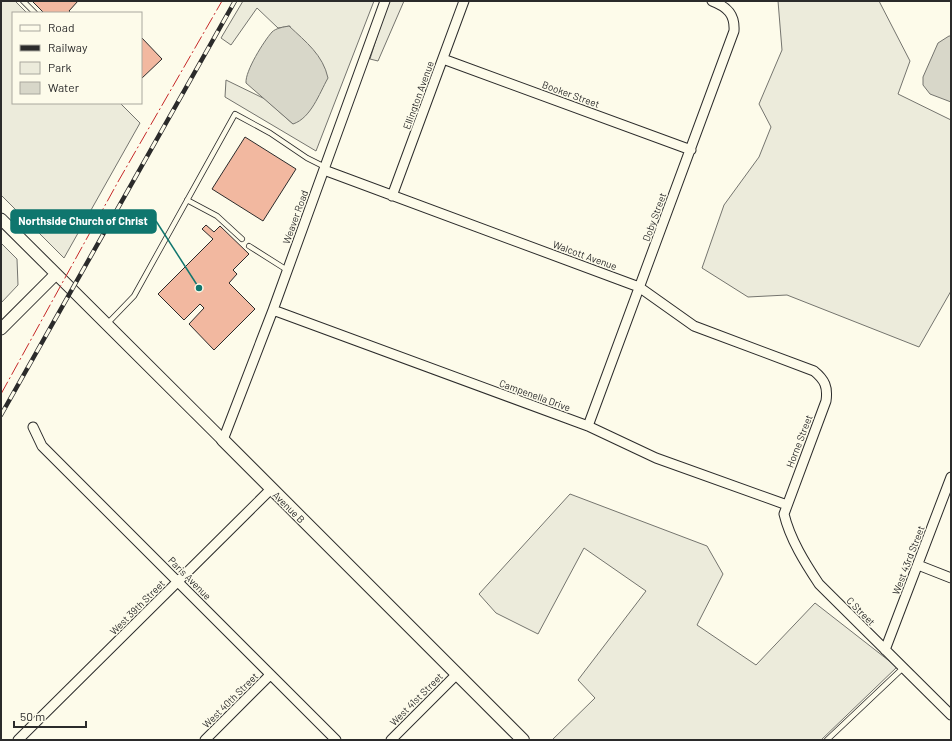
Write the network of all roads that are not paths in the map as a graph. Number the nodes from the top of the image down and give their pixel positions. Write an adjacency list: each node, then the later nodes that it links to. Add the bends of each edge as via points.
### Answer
1 (23, 1): 5 (lane)
2 (385, 1): 8 (street, Weaver Road)
3 (464, 1): 6 (street, Ellington Avenue)
4 (712, 1): 7 (street, Doby Street, via 722,5 732,15 735,22 734,31)
5 (34, 12)
6 (443, 59): 7 (street, Booker Street); 9 (street, Ellington Avenue)
7 (691, 150): 16 (street, Doby Street)
8 (324, 169): 9 (street, Walcott Avenue); 10 (lane, via 270,133 235,114); 14 (street, Weaver Road)
9 (392, 196): 16 (street, Walcott Avenue)
10 (187, 200): 12 (lane, via 217,216); 18 (lane, via 134,296)
11 (1, 219): 15 (street, Avenue B)
12 (242, 239)
13 (249, 246): 14 (lane)
14 (287, 270): 17 (street, Weaver Road)
15 (56, 274): 18 (street, Avenue B); 19 (street)
16 (640, 287): 20 (street, Walcott Avenue, via 694,326 814,371); 21 (street, Doby Street)
17 (273, 310): 21 (street, Campenella Drive); 23 (street, Weaver Road)
18 (106, 324): 23 (street, Avenue B)
19 (1, 329)
20 (826, 383): 26 (street, Horne Street, via 826,401)
21 (588, 426): 26 (street, Campenella Drive, via 656,458)
22 (33, 427): 29 (street, Paris Avenue, via 42,446)
23 (223, 440): 25 (main road, Avenue B)
24 (951, 477): 27 (street, West 43rd Street)
25 (271, 488): 29 (street, West 39th Street); 32 (main road, Avenue B)
26 (787, 505): 30 (street, C Street, via 784,514 786,525 806,566 819,584)
27 (918, 565): 28 (street); 30 (street, West 43rd Street)
28 (951, 578)
29 (178, 581): 33 (street, Paris Avenue); 35 (street, West 39th Street)
30 (885, 650): 31 (street, C Street)
31 (903, 668): 34 (street, C Street); 40 (lane)
32 (457, 674): 38 (street, West 41st Street); 39 (main road, Avenue B)
33 (270, 675): 36 (street, West 40th Street); 37 (street, Paris Avenue)
34 (951, 715)
35 (18, 740)
36 (205, 740)
37 (336, 740)
38 (391, 740)
39 (523, 740)
40 (827, 740)

